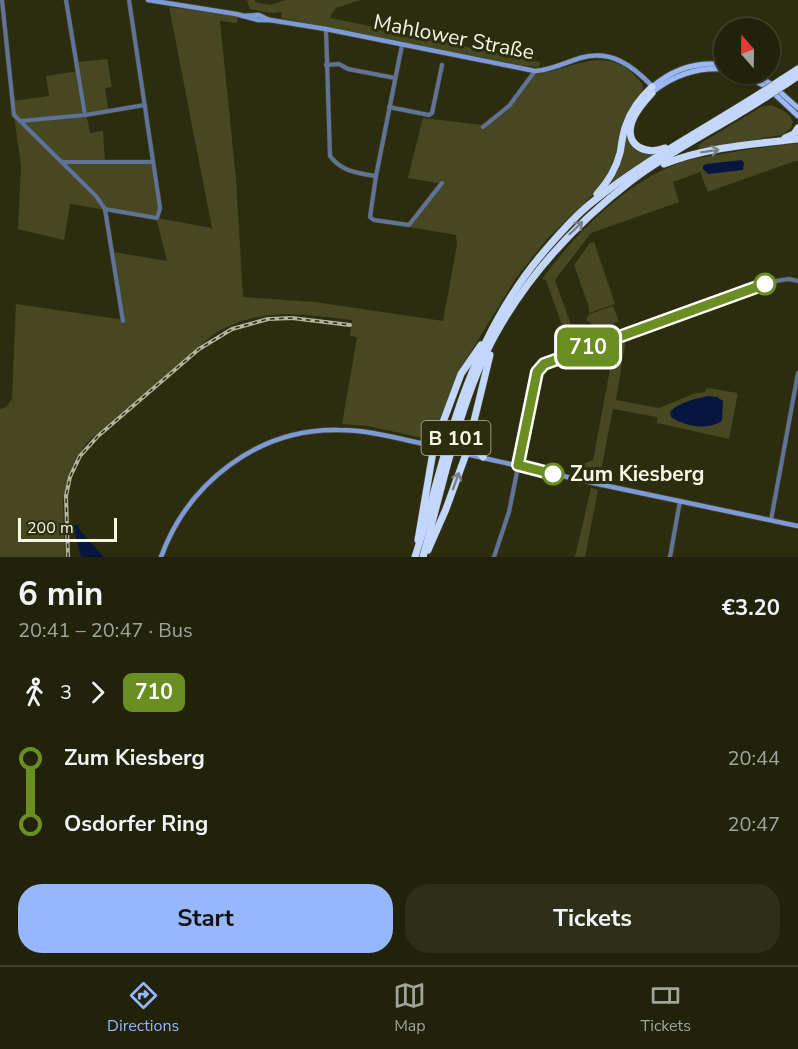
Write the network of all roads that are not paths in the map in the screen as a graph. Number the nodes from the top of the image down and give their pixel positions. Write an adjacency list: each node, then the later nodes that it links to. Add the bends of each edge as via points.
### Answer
1 (2, 0): 5 (street)
2 (66, 0): 23 (street)
3 (129, 0): 20 (street)
4 (148, 0): 6 (street, Mahlower Straße)
5 (2, 22): 25 (street, via 14,115)
6 (326, 29): 7 (street, Mahlower Straße); 9 (street)
7 (402, 45): 12 (street, Mahlower Straße); 14 (street)
8 (442, 64): 21 (street, via 432,113)
9 (326, 65): 14 (street, via 339,64); 34 (street, via 330,156 352,173)
10 (714, 66): 18 (main road, via 688,66 673,72)
11 (798, 69): 15 (highway, B 101)
12 (535, 71): 18 (street, Mahlower Straße, via 600,56 627,64); 26 (street, via 509,106)
13 (798, 76): 15 (highway, B 101)
14 (395, 78): 21 (street)
15 (784, 82): 19 (highway, B 101, bridge)
16 (761, 84): 24 (main road)
17 (771, 84): 22 (main road)
18 (654, 88): 29 (highway, via 633,120 633,139 652,152); 36 (highway, via 632,111 615,166)
19 (764, 95): 29 (highway, B 101); 33 (highway, B 101)
20 (145, 105): 23 (street); 32 (street)
21 (389, 107): 34 (street)
22 (798, 108)
23 (84, 115): 25 (street)
24 (798, 116)
25 (20, 121): 31 (street)
26 (483, 127)
27 (798, 128): 30 (highway)
28 (798, 139): 30 (highway)
29 (678, 142): 36 (highway, B 101)
30 (774, 142): 33 (highway, one-way to 30, via 689,154)
31 (62, 162): 32 (street); 37 (street)
32 (152, 162): 37 (street, via 160,208 157,218)
33 (643, 173): 40 (highway, B 101, one-way to 33, via 538,270 571,233)
34 (376, 176): 35 (street, via 370,217 409,225)
35 (442, 183)
36 (588, 205): 41 (highway, B 101, via 533,265)
37 (105, 209): 39 (street)
38 (798, 281): 47 (street, via 776,281 544,364 537,372)
39 (123, 321)
40 (502, 324): 43 (highway, via 485,369); 54 (highway, B 101, via 468,399)
41 (488, 335): 44 (highway, via 461,374); 51 (highway, B 101, via 462,397)
42 (798, 373): 49 (street)
43 (469, 441): 45 (highway); 46 (highway)
44 (435, 447): 45 (street, bridge); 51 (highway); 52 (street, via 338,429 270,442 239,458 198,493 178,519)
45 (465, 453): 46 (street); 54 (highway, one-way to 45, via 433,541)
46 (483, 457): 47 (street)
47 (518, 465): 48 (street); 55 (street, via 506,523)
48 (680, 501): 49 (street); 56 (street)
49 (771, 520): 50 (street)
50 (798, 526)
51 (418, 546): 53 (highway, B 101)
52 (161, 557)
53 (415, 557)
54 (423, 557)
55 (494, 557)
56 (670, 557)

